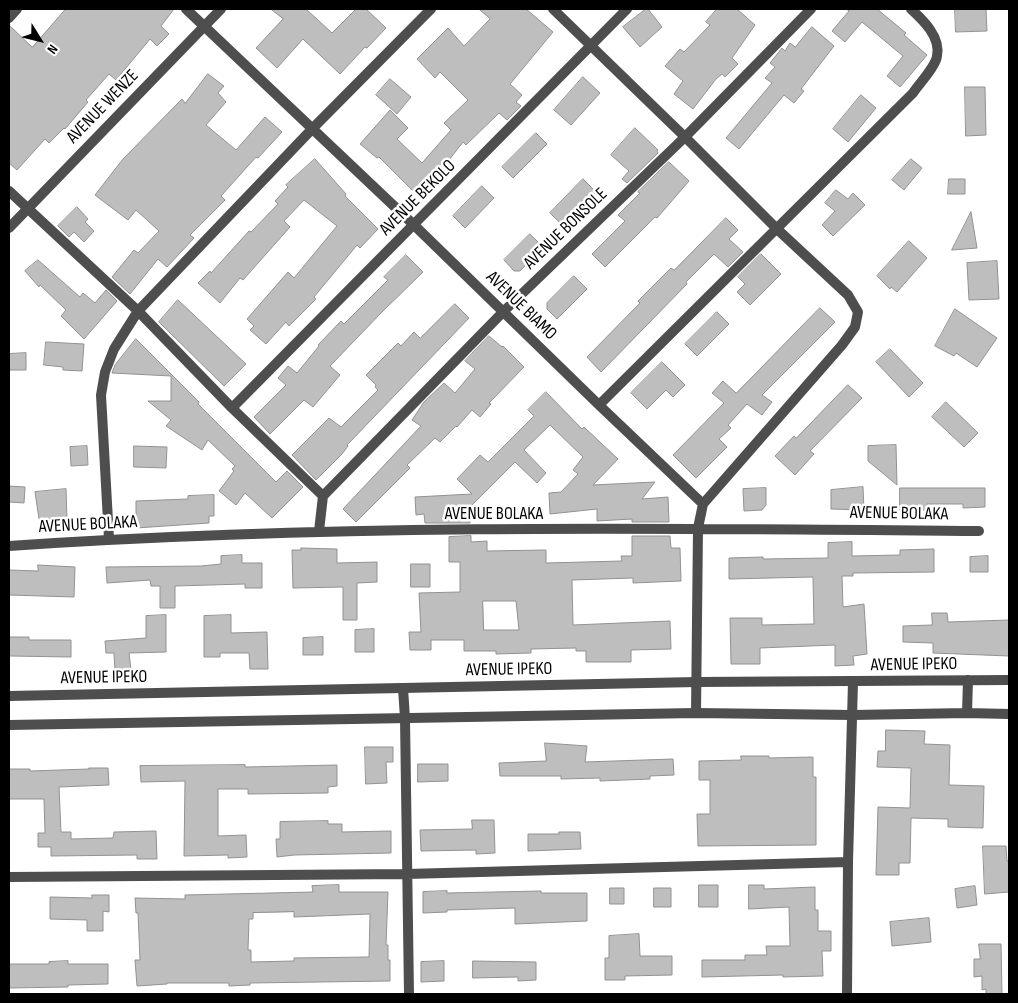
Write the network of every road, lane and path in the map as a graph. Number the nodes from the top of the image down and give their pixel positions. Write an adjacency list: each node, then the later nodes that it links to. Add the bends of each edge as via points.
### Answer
1 (17, 9): 9 (street)
2 (186, 9): 10 (street, AVENUE BIAMO)
3 (221, 9): 10 (street, AVENUE WENZE)
4 (431, 9): 12 (street)
5 (553, 9): 11 (street)
6 (627, 9): 11 (street, AVENUE BEKOLO)
7 (811, 9): 13 (street, AVENUE BONSOLE)
8 (911, 9): 18 (street, via 927,24 936,41 938,57 913,93)
9 (9, 18)
10 (204, 26): 12 (street, AVENUE BIAMO); 15 (street, AVENUE WENZE)
11 (592, 46): 13 (street); 16 (street, AVENUE BEKOLO)
12 (313, 128): 16 (street, AVENUE BIAMO); 20 (street)
13 (685, 137): 18 (street); 19 (street, AVENUE BONSOLE)
14 (9, 191): 15 (street)
15 (27, 208): 17 (street, AVENUE WENZE); 20 (street)
16 (414, 225): 19 (street, AVENUE BIAMO); 22 (street, AVENUE BEKOLO)
17 (9, 228)
18 (777, 229): 21 (street); 24 (street, via 848,295 858,312 855,327)
19 (504, 311): 21 (street, AVENUE BIAMO); 23 (street, AVENUE BONSOLE)
20 (138, 312): 22 (street); 28 (street, via 114,349 101,395)
21 (599, 405): 24 (street, AVENUE BIAMO)
22 (232, 408): 23 (street)
23 (323, 496): 26 (street)
24 (703, 504): 25 (street)
25 (698, 528): 26 (street, AVENUE BOLAKA); 27 (street, AVENUE BOLAKA); 32 (street)
26 (319, 531): 28 (street, AVENUE BOLAKA)
27 (979, 531)
28 (109, 539): 29 (street, AVENUE BOLAKA)
29 (9, 546)
30 (968, 680): 31 (street, AVENUE IPEKO); 33 (street, AVENUE IPEKO); 37 (street)
31 (1009, 680)
32 (696, 682): 33 (street, AVENUE IPEKO); 34 (street, AVENUE IPEKO); 36 (street)
33 (854, 682): 39 (street)
34 (403, 688): 35 (street, AVENUE IPEKO); 40 (street)
35 (9, 696)
36 (696, 713): 39 (street); 40 (street)
37 (967, 713): 38 (street); 39 (street)
38 (1009, 714)
39 (853, 715): 42 (street)
40 (405, 718): 41 (street); 43 (street)
41 (9, 725)
42 (848, 862): 43 (street); 46 (street)
43 (407, 874): 44 (street); 45 (street)
44 (9, 877)
45 (409, 994)
46 (847, 994)

